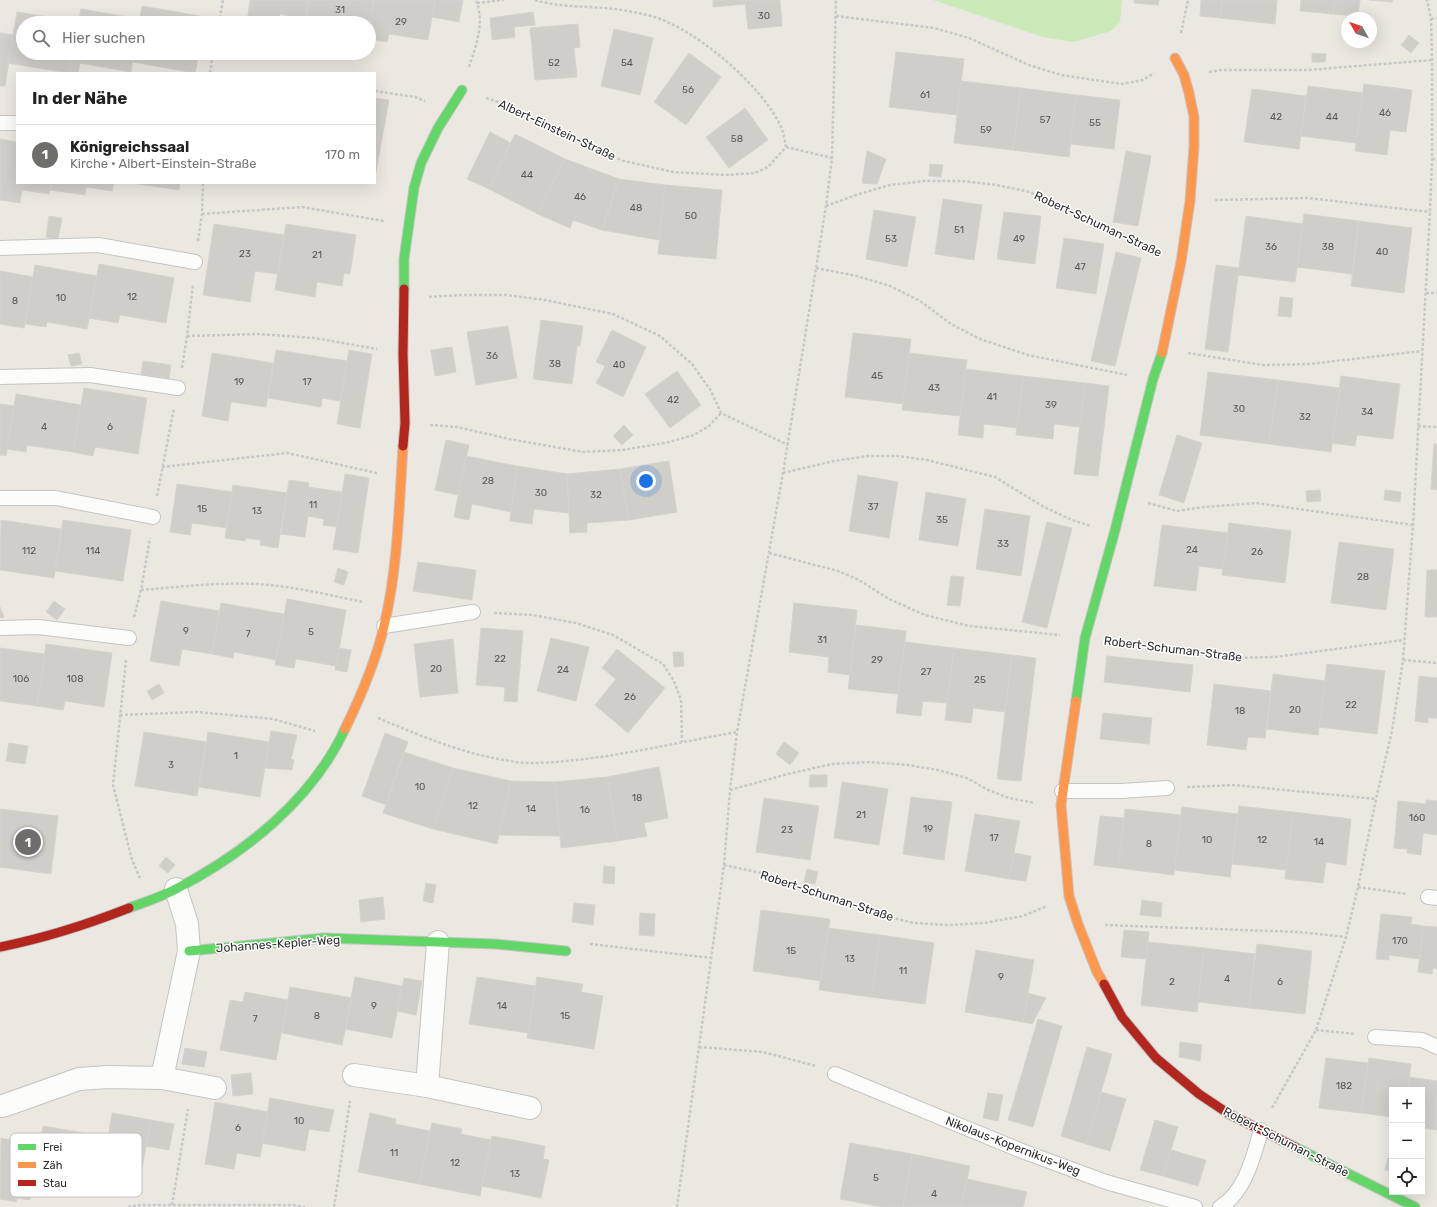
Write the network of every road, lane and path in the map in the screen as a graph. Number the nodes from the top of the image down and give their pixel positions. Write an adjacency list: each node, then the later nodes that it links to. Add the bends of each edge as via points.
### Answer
1 (223, 0): 8 (path)
2 (504, 0): 7 (path)
3 (535, 0): 22 (path, via 548,4 645,14 678,26 740,74 766,102 782,130)
4 (836, 0): 9 (path)
5 (1188, 0): 12 (path)
6 (1427, 0): 11 (path)
7 (477, 2): 17 (path, via 481,23 479,36)
8 (220, 16)
9 (836, 16): 12 (path, via 934,28 969,38 1029,65 1061,75 1122,84 1143,80); 23 (path)
10 (1437, 18): 11 (path)
11 (1431, 19): 14 (path)
12 (1175, 58): 16 (street, Robert-Schuman-Straße)
13 (212, 60): 15 (path)
14 (1432, 60): 16 (path, via 1308,70 1221,70); 25 (path)
15 (210, 72)
16 (1184, 75): 27 (street, Robert-Schuman-Straße, via 1194,117)
17 (462, 90): 19 (street); 22 (path, Albert-Einstein-Straße, via 501,103 593,149 624,161 673,172 726,175 755,173 768,167)
18 (376, 91): 19 (path, via 415,97)
19 (450, 109): 31 (street, via 421,163)
20 (0, 123): 21 (lane)
21 (16, 123)
22 (786, 147): 23 (path)
23 (832, 158): 28 (path)
24 (1437, 159): 25 (path)
25 (1432, 160): 29 (path)
26 (203, 184): 30 (path)
27 (1190, 201): 29 (path, via 1308,198); 34 (street, Robert-Schuman-Straße)
28 (826, 206): 34 (path, Robert-Schuman-Straße, via 890,185 962,181 997,185 1030,192); 35 (path)
29 (1430, 212): 36 (path)
30 (202, 214): 31 (path, via 302,207); 33 (path)
31 (408, 225): 38 (street, via 404,259)
32 (0, 248): 33 (lane, via 98,245)
33 (195, 262): 39 (path)
34 (1181, 262): 40 (street, Robert-Schuman-Straße)
35 (816, 268): 44 (path, via 890,286 920,301 951,324 980,339 1028,355); 50 (path)
36 (1426, 293): 37 (path); 41 (path)
37 (1437, 293)
38 (404, 299): 42 (street); 46 (path, via 460,294 506,295 613,314 660,336 692,364 711,391)
39 (187, 336): 42 (path, via 258,334 307,337); 45 (path)
40 (1163, 350): 41 (path, via 1263,365 1310,364); 44 (street, Robert-Schuman-Straße)
41 (1422, 352): 48 (path)
42 (403, 354): 47 (street)
43 (0, 377): 45 (lane, via 90,375)
44 (1153, 380): 54 (street, Robert-Schuman-Straße)
45 (178, 388): 51 (path)
46 (721, 413): 47 (path, via 709,426 694,435 622,450 583,452 457,427); 50 (path)
47 (404, 423): 53 (street)
48 (1418, 426): 49 (path); 57 (path)
49 (1437, 427)
50 (788, 444): 52 (path)
51 (162, 467): 53 (path, via 287,453); 56 (path)
52 (783, 473): 58 (path, via 868,456 898,456 927,460 995,478 1072,520); 59 (path)
53 (401, 478): 61 (street, via 396,553)
54 (1123, 496): 57 (path, via 1176,511 1256,504); 58 (street, Robert-Schuman-Straße)
55 (0, 498): 56 (lane, via 56,498)
56 (153, 517): 60 (path)
57 (1413, 525): 67 (path)
58 (1114, 534): 66 (street, Robert-Schuman-Straße)
59 (769, 553): 66 (path, Robert-Schuman-Straße, via 838,571 925,615 969,626); 72 (path)
60 (141, 590): 61 (path, via 257,584 290,587); 65 (path)
61 (386, 607): 63 (street)
62 (473, 612): 63 (lane); 74 (path, via 532,615 576,623 613,635 662,664 674,681 681,700)
63 (384, 626): 70 (street)
64 (0, 628): 65 (lane, via 38,627)
65 (129, 638): 71 (path)
66 (1086, 638): 67 (path, Robert-Schuman-Straße, via 1233,658 1275,657); 77 (street, Robert-Schuman-Straße)
67 (1404, 640): 68 (path)
68 (1403, 660): 69 (path); 78 (path, via 1392,731)
69 (1437, 663)
70 (355, 708): 73 (street); 74 (path, via 430,740 476,755 511,762 553,762 613,756)
71 (120, 715): 73 (path, via 197,712 273,719); 84 (path, via 113,784 132,860)
72 (738, 732): 74 (path); 76 (path)
73 (341, 738): 81 (street, via 323,768 282,816 230,857)
74 (682, 742)
75 (1167, 788): 77 (lane); 78 (path, via 1234,785)
76 (730, 790): 77 (path, via 832,764 869,762 938,770 967,778 1009,798 1033,803); 79 (path)
77 (1062, 798): 82 (street, Robert-Schuman-Straße)
78 (1376, 799): 80 (path)
79 (724, 865): 82 (path, Robert-Schuman-Straße, via 766,874 872,913 914,923 984,924 1023,916); 91 (path)
80 (1358, 887): 83 (path); 86 (path)
81 (176, 889): 84 (street); 89 (street, via 187,924)
82 (1069, 896): 85 (street, Robert-Schuman-Straße)
83 (1432, 898)
84 (150, 900): 88 (street, via 85,925)
85 (1078, 924): 86 (path, via 1298,932); 104 (street, Robert-Schuman-Straße, via 1097,972 1122,1017 1156,1058 1199,1094 1229,1114)
86 (1346, 937): 92 (path)
87 (438, 942): 89 (street, Johannes-Kepler-Weg, via 324,938); 90 (street, Johannes-Kepler-Weg, via 495,944); 100 (street)
88 (0, 947)
89 (189, 951): 98 (street)
90 (566, 951): 91 (path, via 586,943)
91 (712, 958): 94 (path)
92 (1316, 1030): 93 (path); 104 (path)
93 (1375, 1037): 95 (lane, via 1422,1040)
94 (699, 1047): 96 (path, via 763,1052 817,1066); 109 (path)
95 (1437, 1047)
96 (835, 1074): 110 (lane, Nikolaus-Kopernikus-Weg, via 1022,1151 1106,1182)
97 (354, 1075): 100 (street); 108 (path)
98 (162, 1078): 99 (street); 102 (street, via 79,1079)
99 (192, 1084): 101 (street); 105 (path)
100 (427, 1086): 103 (street)
101 (214, 1088)
102 (3, 1106)
103 (530, 1108)
104 (1261, 1130): 111 (lane, via 1249,1171 1234,1194); 112 (street, Robert-Schuman-Straße)
105 (172, 1205): 106 (path); 107 (path)
106 (128, 1207)
107 (305, 1207)
108 (334, 1207)
109 (677, 1207)
110 (1195, 1207)
111 (1220, 1207)
112 (1415, 1207)

